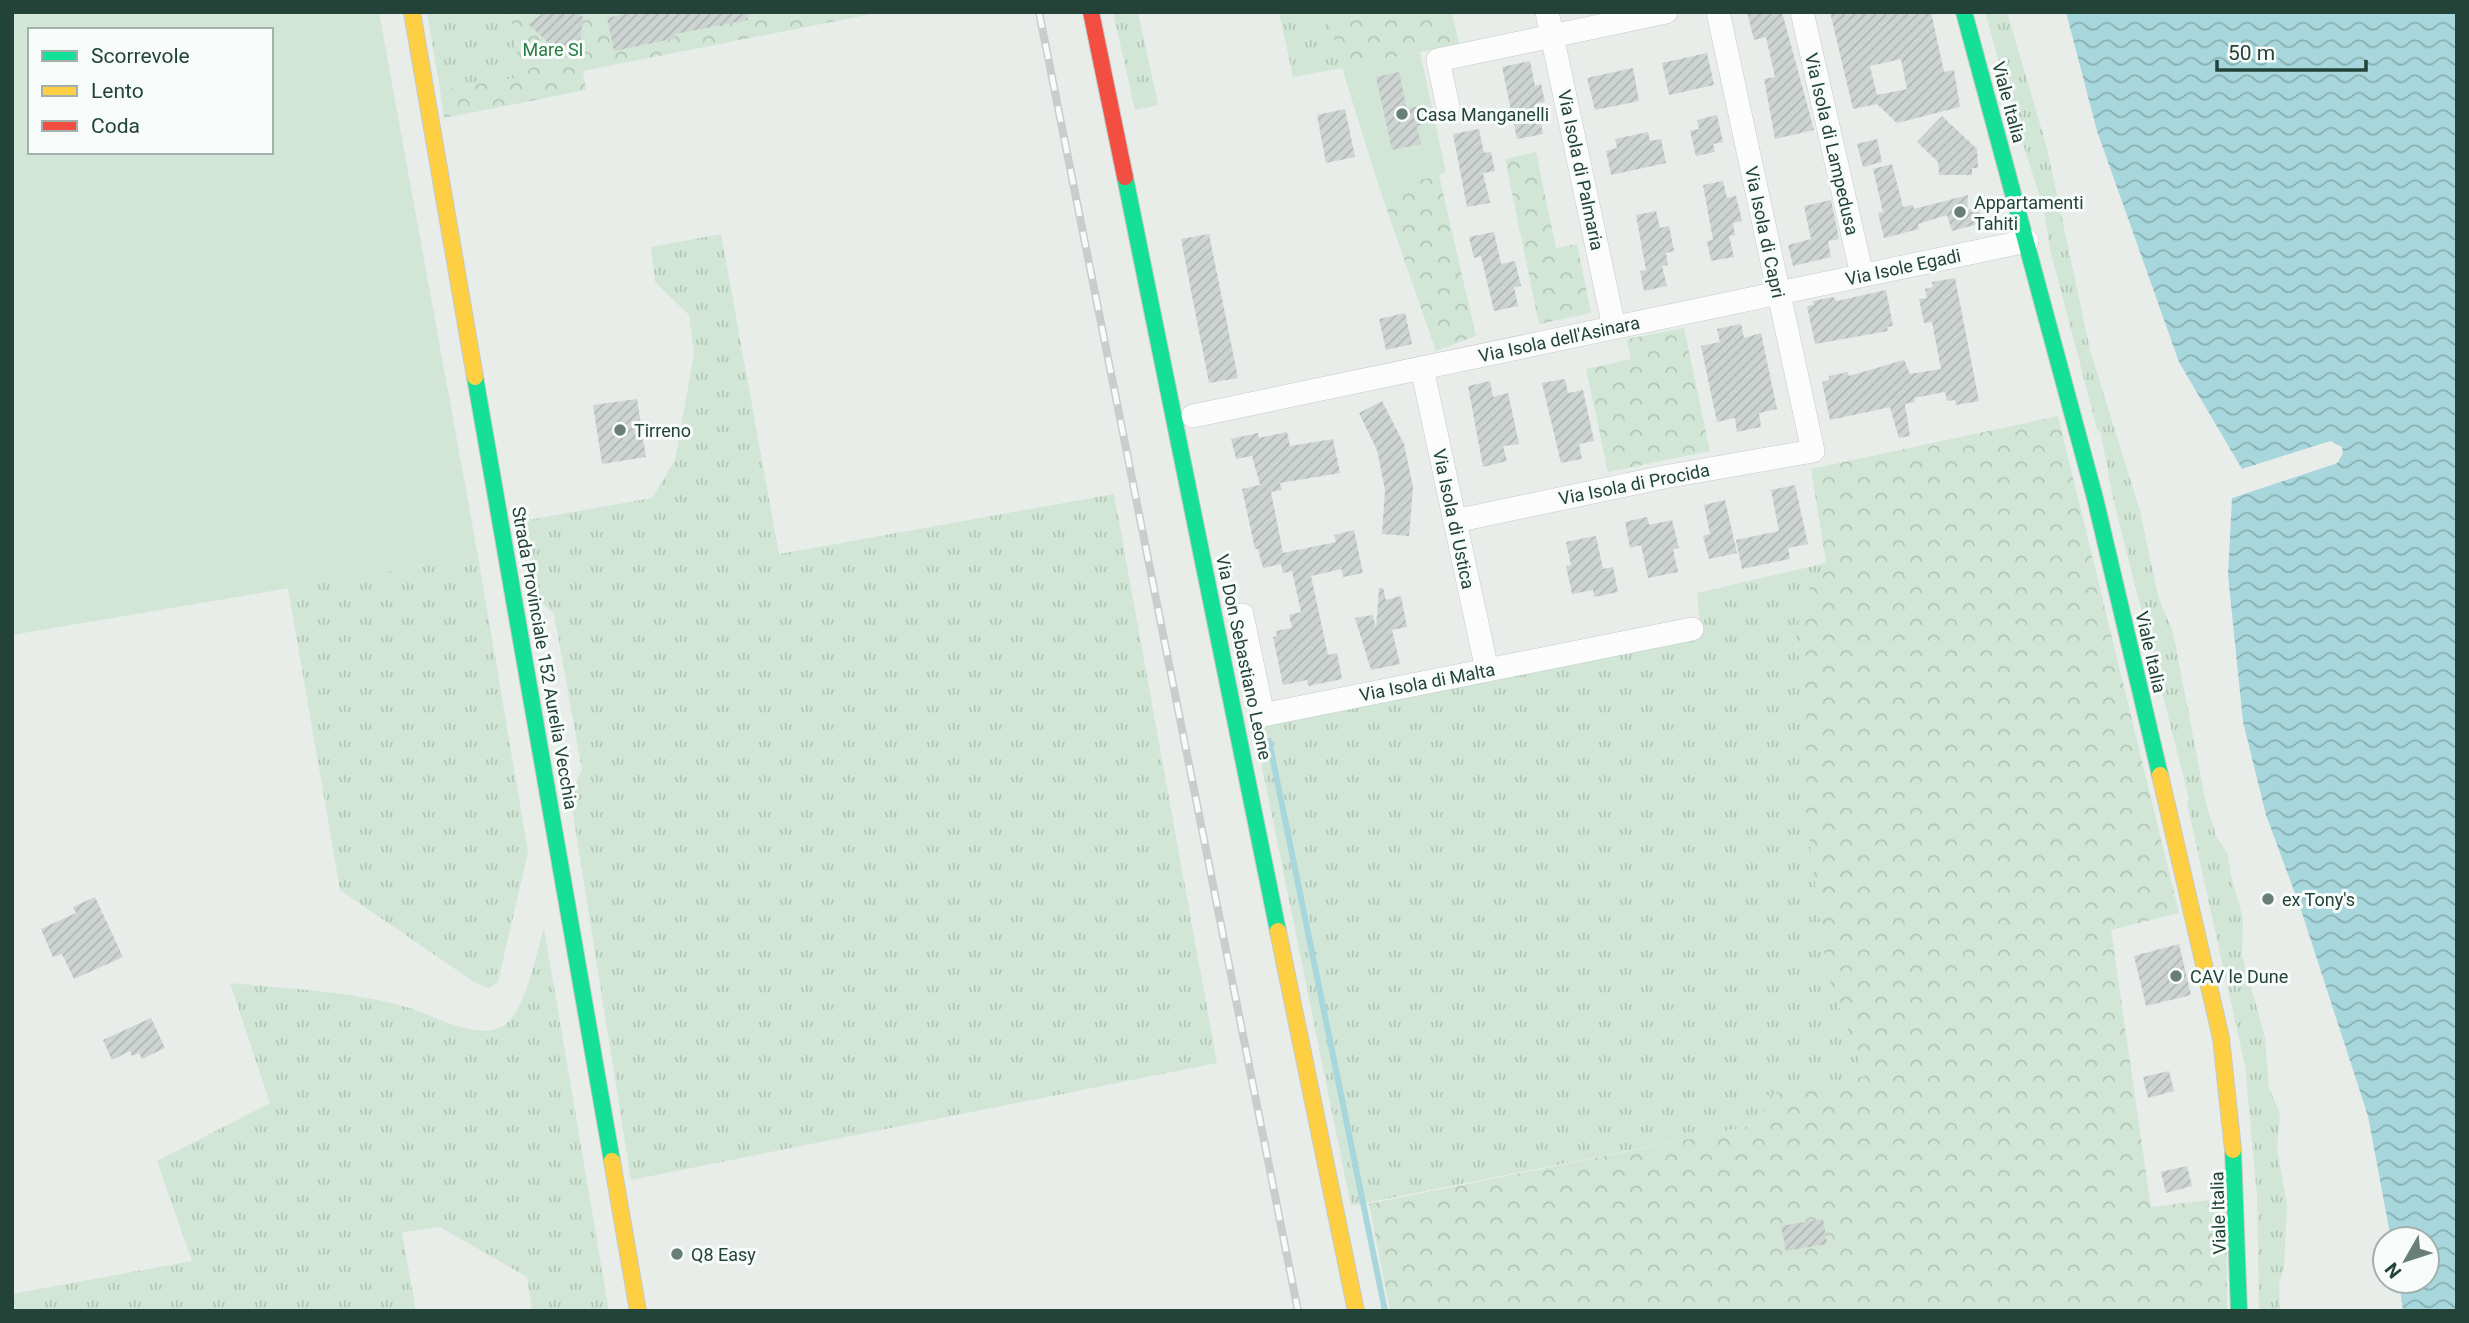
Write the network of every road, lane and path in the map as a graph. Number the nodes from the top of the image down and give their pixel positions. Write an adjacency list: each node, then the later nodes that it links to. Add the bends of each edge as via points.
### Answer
1 (412, 12): 21 (street, Strada Provinciale 152 Aurelia Vecchia)
2 (1091, 12): 22 (street, Via Don Sebastiano Leone)
3 (1547, 12): 8 (street, Via Isola di Palmaria)
4 (1666, 12): 8 (street)
5 (1718, 12): 12 (street, Via Isola di Capri)
6 (1802, 12): 11 (street, Via Isola di Lampedusa)
7 (1964, 12): 10 (street, Viale Italia)
8 (1552, 37): 9 (street, via 1438,60); 13 (street, Via Isola di Palmaria)
9 (1448, 107)
10 (2027, 241): 11 (street, Via Isole Egadi); 23 (street, Viale Italia, via 2095,498 2221,1038 2236,1173)
11 (1862, 275): 12 (street, Via Isole Egadi)
12 (1778, 292): 13 (street, Via Isola dell'Asinara); 16 (street, Via Isola di Capri)
13 (1614, 327): 14 (street, Via Isola dell'Asinara)
14 (1422, 368): 15 (street, Via Isola dell'Asinara); 17 (street, Via Isola di Ustica)
15 (1193, 416)
16 (1813, 451): 17 (street, Via Isola di Procida)
17 (1455, 521): 20 (street, Via Isola di Ustica)
18 (1242, 615): 20 (street, Via Isola di Malta, via 1262,715)
19 (1692, 629): 20 (street, Via Isola di Malta)
20 (1487, 670)
21 (638, 1311)
22 (1356, 1311)
23 (2239, 1311)

